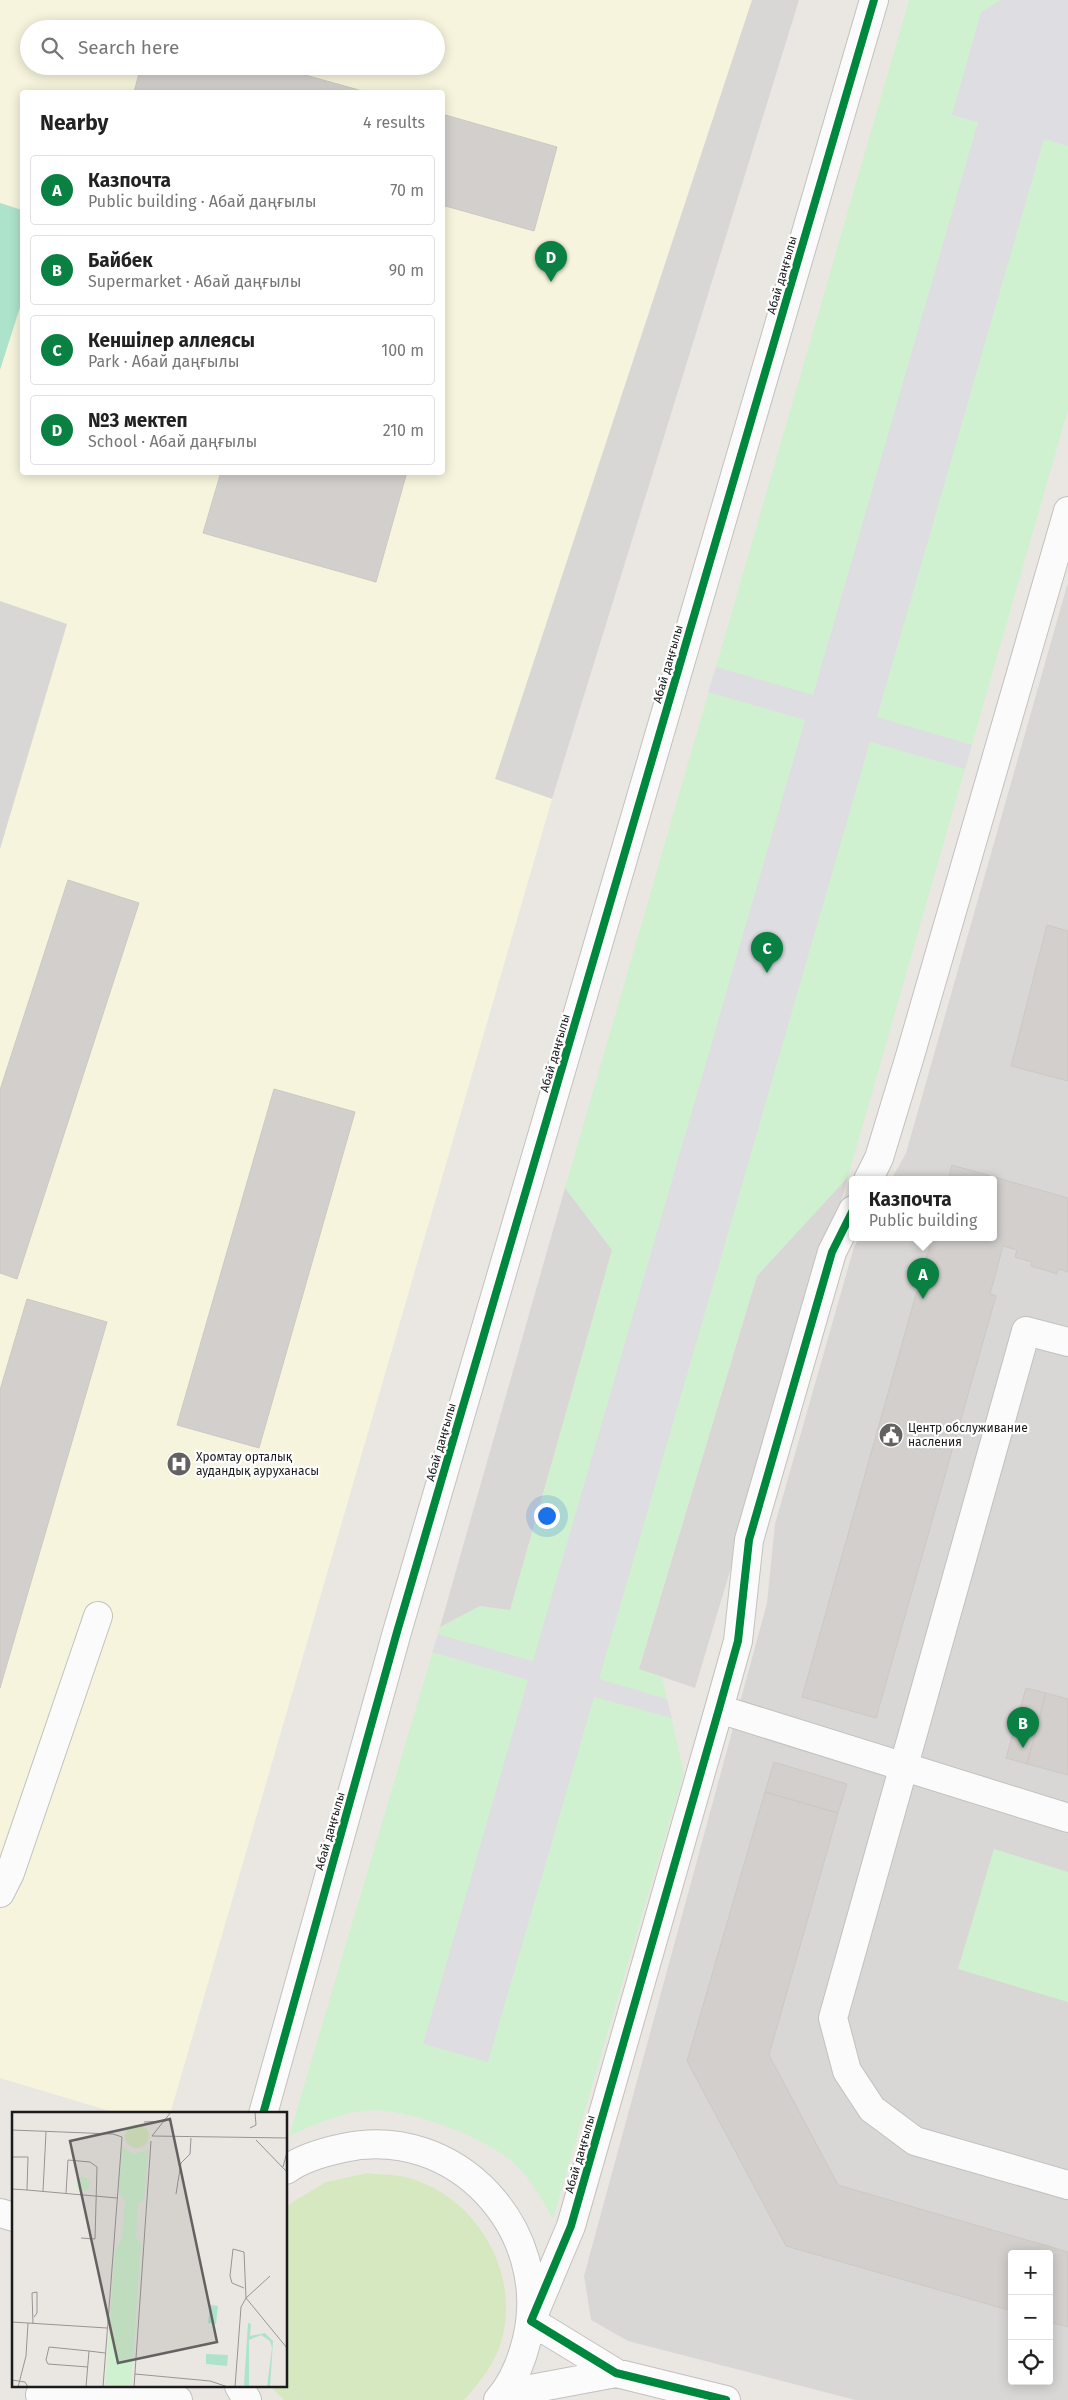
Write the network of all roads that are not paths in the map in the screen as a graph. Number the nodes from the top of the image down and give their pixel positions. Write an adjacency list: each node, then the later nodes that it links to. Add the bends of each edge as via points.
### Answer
1 (874, 0): 11 (street, Абай даңғылы, via 397,1632)
2 (1068, 511): 3 (street, via 910,1056 879,1158)
3 (870, 1176)
4 (849, 1218): 7 (street, Абай даңғылы, via 832,1252 749,1540 738,1642)
5 (1068, 1342): 8 (street, via 1026,1330)
6 (98, 1616): 10 (street, via 14,1864)
7 (719, 1709): 8 (street); 14 (street, Абай даңғылы, via 571,2226)
8 (904, 1767): 9 (street); 13 (street, via 833,2018 847,2071 872,2109 915,2141)
9 (1068, 1818)
10 (0, 1893)
11 (264, 2112)
12 (288, 2169): 14 (street, via 322,2152 356,2145 392,2145 426,2153 458,2168 486,2191 508,2218 523,2251 529,2277)
13 (1068, 2185)
14 (531, 2321): 15 (street); 18 (street, via 522,2359)
15 (616, 2373): 18 (street); 21 (street)
16 (240, 2388): 20 (street)
17 (42, 2394): 19 (street, via 138,2393)
18 (501, 2397)
19 (178, 2400)
20 (248, 2400)
21 (726, 2400)

